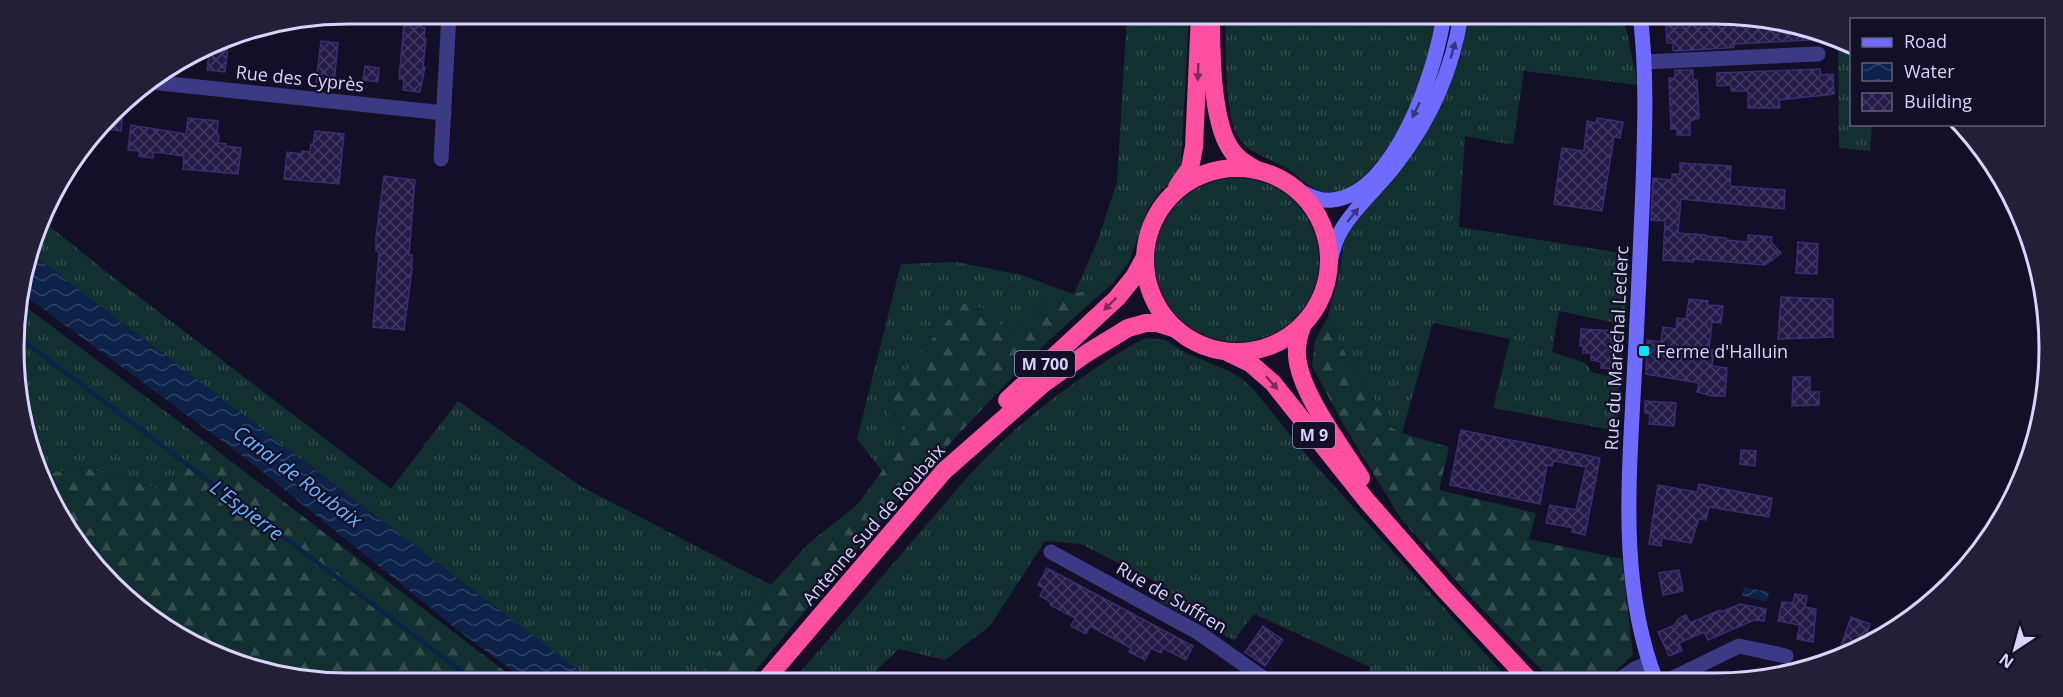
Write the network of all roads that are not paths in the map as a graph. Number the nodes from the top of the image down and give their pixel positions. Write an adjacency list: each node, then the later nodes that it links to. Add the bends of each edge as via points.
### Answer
1 (448, 24): 10 (street)
2 (1200, 24): 14 (highway, one-way to 14, via 1194,147 1190,168)
3 (1211, 24): 12 (highway, via 1223,133 1238,157)
4 (1442, 24): 13 (street, one-way to 13, via 1425,92 1384,165 1353,193 1338,199 1323,200)
5 (1459, 24): 16 (street, one-way to 5, via 1339,234 1395,165 1428,116 1449,65)
6 (1641, 24): 8 (street, Rue du Maréchal Leclerc)
7 (1818, 54): 8 (street)
8 (1644, 62): 24 (street, Rue du Maréchal Leclerc, via 1646,102 1628,507 1635,598)
9 (162, 83): 10 (street, Rue des Cyprès)
10 (444, 113): 11 (street)
11 (441, 159)
12 (1259, 171): 13 (highway); 14 (highway, via 1238,168 1210,172)
13 (1297, 190): 16 (highway, via 1322,225)
14 (1173, 193): 15 (highway, via 1153,223)
15 (1145, 257): 18 (highway, via 1153,297); 20 (highway, M 700, one-way to 20, via 1117,298 986,421)
16 (1329, 267): 17 (highway, via 1320,301)
17 (1303, 324): 19 (highway, via 1267,347); 21 (highway, M 9, via 1297,355 1308,391)
18 (1178, 330): 19 (highway, via 1203,345); 20 (highway, Antenne Sud de Roubaix / M 700, via 1146,323 1117,334 1043,384)
19 (1224, 351): 21 (highway, M 9, one-way to 21, via 1242,358 1265,375)
20 (944, 471): 25 (highway, Antenne Sud de Roubaix / M 700)
21 (1394, 530): 27 (highway, M 9)
22 (1051, 552): 26 (street, Rue de Suffren, via 1199,633)
23 (1786, 656): 30 (street, via 1739,646)
24 (1649, 663): 28 (street); 29 (street, Rue du Maréchal Leclerc)
25 (772, 673)
26 (1256, 673)
27 (1523, 673)
28 (1629, 673)
29 (1653, 673)
30 (1683, 673)

